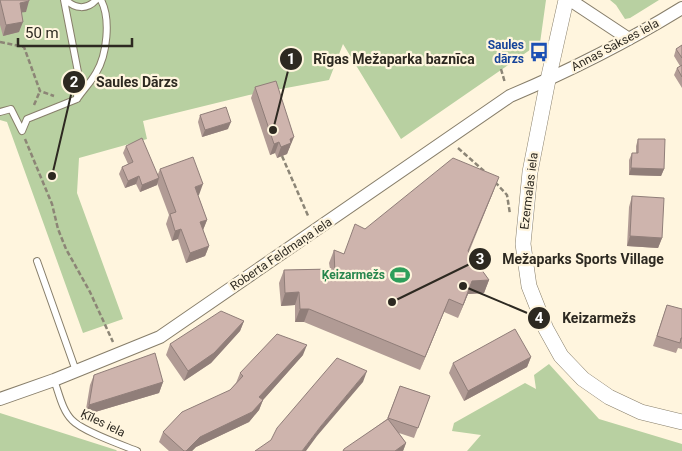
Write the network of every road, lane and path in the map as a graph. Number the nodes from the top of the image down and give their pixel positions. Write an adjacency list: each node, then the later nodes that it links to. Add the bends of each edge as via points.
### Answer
1 (65, 0): 2 (lane, via 82,8); 9 (lane, via 78,72)
2 (96, 0)
3 (101, 0): 9 (lane, via 105,8 108,39 97,72)
4 (568, 0): 6 (street); 8 (street, Ezermalas iela)
5 (682, 8): 6 (street, Annas Sakses iela)
6 (629, 39): 8 (street, Annas Sakses iela)
7 (0, 42): 9 (path, via 24,47 40,90)
8 (548, 80): 17 (street, Roberta Feldmaņa iela, via 510,96); 23 (street, Ezermalas iela, via 530,172 522,244 529,286 561,356 583,379 609,397 641,412)
9 (74, 100): 11 (lane, via 27,119)
10 (0, 112): 11 (lane, via 11,109)
11 (22, 131): 19 (path, via 50,198 66,249)
12 (457, 147): 14 (path)
13 (282, 156): 17 (path, via 308,217)
14 (485, 172)
15 (492, 178): 16 (path, via 507,195 512,214)
16 (514, 206)
17 (318, 229): 19 (street, Roberta Feldmaņa iela, via 160,337)
18 (37, 261): 20 (lane)
19 (118, 354): 20 (street, Roberta Feldmaņa iela)
20 (76, 371): 21 (street, Roberta Feldmaņa iela)
21 (54, 380): 22 (street, Roberta Feldmaņa iela); 24 (lane, Ķīles iela, via 72,421)
22 (0, 399)
23 (682, 422)
24 (137, 451)

